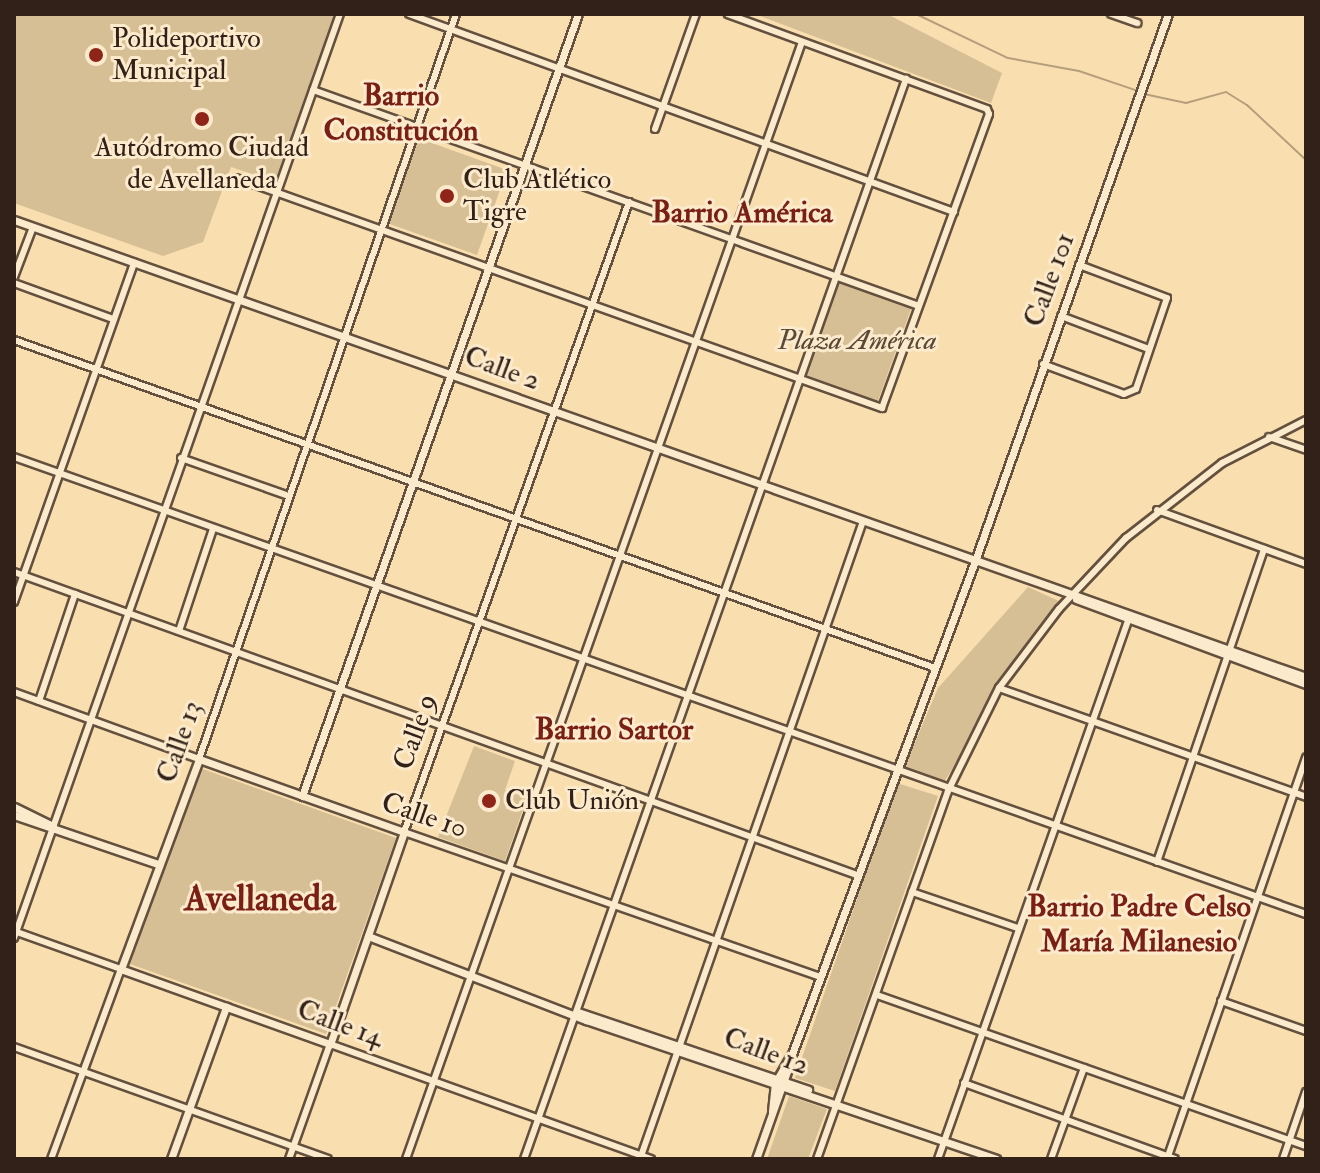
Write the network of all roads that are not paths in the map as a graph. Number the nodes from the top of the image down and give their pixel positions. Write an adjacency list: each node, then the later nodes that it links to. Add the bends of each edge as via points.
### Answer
1 (340, 14): 14 (street)
2 (409, 14): 10 (street)
3 (456, 14): 10 (street, Calle 13)
4 (578, 14): 12 (street)
5 (696, 14): 15 (street)
6 (728, 14): 11 (street)
7 (1111, 14): 9 (street)
8 (1168, 14): 30 (street, Calle 101)
9 (1137, 23)
10 (451, 30): 12 (street); 16 (street, Calle 13)
11 (802, 42): 13 (street); 18 (street)
12 (558, 69): 15 (street); 19 (street)
13 (906, 79): 21 (street); 24 (street, via 989,114)
14 (313, 90): 16 (street); 22 (street)
15 (663, 106): 17 (street); 18 (street)
16 (416, 127): 19 (street); 27 (street, Calle 13)
17 (655, 129)
18 (766, 143): 21 (street); 28 (street)
19 (524, 165): 23 (street); 31 (street)
20 (236, 178): 22 (street)
21 (870, 181): 24 (street); 32 (street)
22 (276, 191): 27 (street); 35 (street)
23 (629, 202): 28 (street); 36 (street, Calle 9)
24 (954, 212): 37 (street)
25 (14, 220): 26 (street, Calle 2)
26 (33, 227): 29 (street, Calle 2); 33 (street)
27 (380, 229): 31 (street); 40 (street, Calle 13)
28 (733, 239): 32 (street); 42 (street)
29 (134, 263): 35 (street, Calle 2); 39 (street)
30 (1079, 265): 38 (street, Calle 101); 43 (street, via 1167,298)
31 (488, 268): 36 (street); 46 (street)
32 (835, 276): 37 (street); 47 (street)
33 (14, 277)
34 (14, 283): 39 (street)
35 (236, 299): 40 (street, Calle 2); 48 (street)
36 (591, 304): 42 (street); 49 (street, Calle 9)
37 (919, 306): 47 (street, via 882,408)
38 (1061, 316): 43 (street); 44 (street, Calle 101)
39 (113, 319): 45 (street)
40 (342, 336): 46 (street, Calle 2); 52 (street, Calle 13)
41 (14, 340): 45 (street)
42 (697, 342): 47 (street); 53 (street)
43 (1149, 349): 44 (street, via 1132,394)
44 (1043, 364): 69 (street, Calle 101)
45 (96, 369): 48 (street); 57 (street)
46 (450, 374): 49 (street, Calle 2); 58 (street)
47 (799, 378): 59 (street)
48 (200, 405): 52 (street); 56 (street)
49 (553, 411): 53 (street, Calle 2); 63 (street, Calle 9)
50 (1306, 420): 51 (street)
51 (1269, 437): 54 (street); 61 (street)
52 (304, 442): 58 (street); 60 (street, Calle 13)
53 (658, 448): 59 (street, Calle 2); 68 (street)
54 (1306, 450)
55 (14, 457): 57 (street)
56 (181, 458): 60 (street); 62 (street)
57 (59, 473): 62 (street); 72 (street)
58 (412, 481): 63 (street); 73 (street)
59 (761, 484): 64 (street, Calle 2); 74 (street)
60 (286, 495): 66 (street, Calle 13)
61 (1157, 510): 67 (street); 76 (street)
62 (163, 511): 65 (street); 78 (street)
63 (515, 517): 68 (street); 80 (street, Calle 9)
64 (863, 521): 69 (street, Calle 2); 81 (street)
65 (213, 529): 66 (street); 82 (street)
66 (268, 548): 73 (street); 83 (street, Calle 13)
67 (1264, 549): 70 (street); 84 (street)
68 (619, 555): 74 (street); 85 (street)
69 (975, 561): 76 (street, Calle 2); 86 (street, Calle 101)
70 (1306, 564)
71 (14, 572): 72 (street)
72 (23, 575): 75 (street); 77 (street)
73 (375, 586): 80 (street); 90 (street)
74 (723, 593): 81 (street); 92 (street)
75 (75, 594): 78 (street); 93 (street)
76 (1071, 596): 79 (street, Calle 2); 89 (street)
77 (14, 602)
78 (127, 612): 82 (street); 94 (street)
79 (1129, 617): 84 (street, Calle 2); 95 (street)
80 (478, 623): 85 (street); 96 (street, Calle 9)
81 (825, 629): 86 (street); 97 (street)
82 (179, 631): 83 (street)
83 (234, 651): 90 (street); 100 (street, Calle 13)
84 (1229, 653): 87 (street); 88 (street); 98 (street)
85 (582, 661): 92 (street); 101 (street)
86 (935, 668): 102 (street, Calle 101)
87 (1306, 677)
88 (1306, 684)
89 (999, 688): 95 (street); 103 (street)
90 (339, 689): 96 (street); 105 (street)
91 (14, 692): 93 (street, Calle 10)
92 (686, 698): 97 (street); 107 (street)
93 (39, 701): 94 (street, Calle 10)
94 (90, 719): 100 (street, Calle 10); 110 (street)
95 (1090, 720): 98 (street); 111 (street)
96 (442, 726): 101 (street); 112 (street, Calle 9)
97 (787, 734): 102 (street); 113 (street)
98 (1193, 757): 104 (street); 114 (street)
99 (1306, 757): 104 (street)
100 (199, 759): 105 (street, Calle 10); 115 (street, Calle 13)
101 (547, 764): 107 (street); 116 (street)
102 (895, 773): 103 (street); 117 (street, Calle 101)
103 (948, 791): 111 (street); 118 (street)
104 (1293, 792): 106 (street); 119 (street)
105 (302, 796): 112 (street, Calle 10)
106 (1306, 797)
107 (651, 801): 113 (street); 120 (street)
108 (14, 807): 110 (street)
109 (14, 815): 110 (street)
110 (53, 826): 115 (street); 123 (street)
111 (1053, 826): 114 (street); 122 (street)
112 (404, 832): 116 (street, Calle 10); 124 (street, Calle 9)
113 (752, 837): 117 (street); 125 (street)
114 (1157, 862): 119 (street)
115 (158, 864): 126 (street, Calle 13)
116 (509, 869): 120 (street, Calle 10); 127 (street)
117 (857, 875): 128 (street, Calle 101)
118 (912, 892): 122 (street); 129 (street)
119 (1256, 897): 121 (street); 130 (street)
120 (615, 905): 125 (street, Calle 10); 132 (street)
121 (1306, 914)
122 (1018, 928): 133 (street)
123 (15, 934): 126 (street, Calle 14)
124 (368, 936): 127 (street, Calle 12); 135 (street, Calle 9)
125 (716, 941): 128 (street, Calle 10); 137 (street)
126 (121, 969): 131 (street, Calle 14); 139 (street, Calle 13)
127 (471, 974): 132 (street, Calle 12); 141 (street)
128 (821, 977): 140 (street, Calle 101)
129 (877, 995): 133 (street); 147 (street)
130 (1221, 1001): 134 (street); 148 (street)
131 (226, 1007): 135 (street, Calle 14); 149 (street)
132 (576, 1012): 137 (street, Calle 12); 151 (street)
133 (981, 1031): 138 (street); 142 (street)
134 (1306, 1031)
135 (330, 1044): 141 (street, Calle 14); 156 (street, Calle 9)
136 (14, 1047): 139 (street)
137 (678, 1048): 140 (street, Calle 12); 143 (street, Calle 12); 157 (street)
138 (1084, 1068): 148 (street); 152 (street)
139 (83, 1072): 149 (street); 159 (street, Calle 13)
140 (782, 1078): 143 (street); 144 (street); 146 (street, Calle 12)
141 (434, 1081): 151 (street, Calle 14); 163 (street)
142 (964, 1083): 152 (street); 154 (street)
143 (775, 1086): 144 (street, Calle 12); 150 (street)
144 (784, 1089): 146 (street, Calle 12); 150 (street)
145 (1306, 1092): 153 (street)
146 (825, 1098): 147 (street)
147 (838, 1103): 154 (street); 167 (street)
148 (1187, 1104): 153 (street); 158 (street)
149 (189, 1109): 156 (street); 160 (street)
150 (772, 1111): 166 (street)
151 (538, 1119): 157 (street, Calle 14); 164 (street)
152 (1065, 1120): 158 (street); 170 (street)
153 (1290, 1140): 155 (street); 171 (street)
154 (944, 1141): 168 (street); 169 (street)
155 (1306, 1146)
156 (294, 1147): 161 (street, Calle 9); 162 (street)
157 (640, 1157): 165 (street, Calle 14)
158 (1170, 1158)
159 (51, 1159)
160 (171, 1159)
161 (289, 1159)
162 (328, 1159)
163 (406, 1159)
164 (524, 1159)
165 (651, 1159)
166 (756, 1159)
167 (817, 1159)
168 (938, 1159)
169 (996, 1159)
170 (1051, 1159)
171 (1283, 1159)

